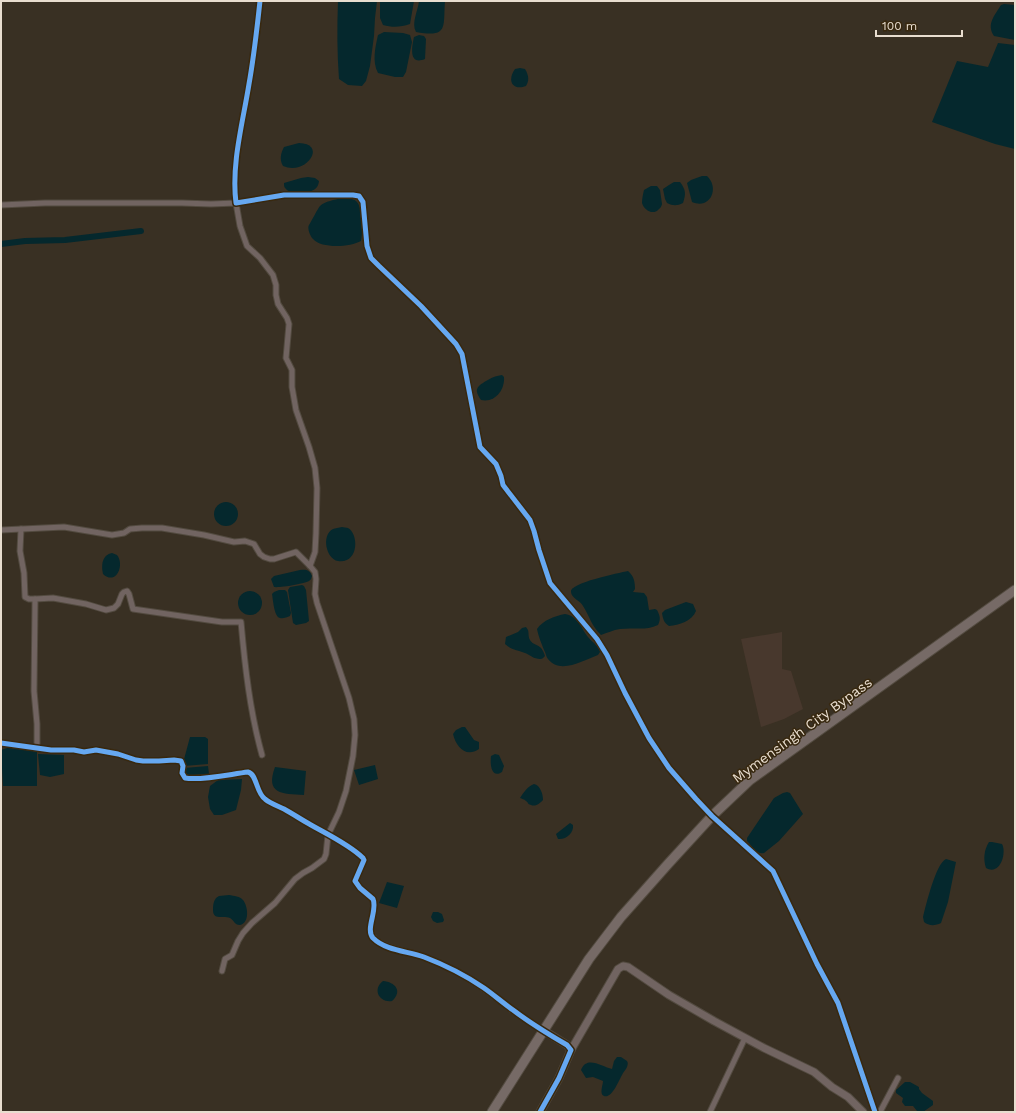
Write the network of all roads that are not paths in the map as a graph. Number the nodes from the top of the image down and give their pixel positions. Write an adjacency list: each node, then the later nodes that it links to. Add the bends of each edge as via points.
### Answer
1 (260, 1): 2 (street, via 239,137 234,188)
2 (236, 203): 3 (street); 6 (street, via 247,246 273,275 278,304 289,324 286,358 292,370 296,410 315,468 316,533 315,552); 12 (street, via 284,195 359,196 363,202 367,246 371,258 421,306 462,354 480,446 496,464 503,485 530,520 550,583 600,644 649,738 669,768)
3 (1, 205)
4 (21, 529): 5 (street); 6 (street, via 64,527 112,535 130,529 162,528 234,542 245,541 254,544 260,554 270,559 296,552); 8 (street, via 20,552 25,597)
5 (1, 530)
6 (310, 566): 13 (street, via 315,572 317,603 349,698 354,724 353,756 346,791)
7 (1015, 590): 12 (highway, Mymensingh City Bypass, via 750,780)
8 (35, 599): 10 (street, via 34,691); 11 (street, via 53,598 106,610 114,608 122,594 127,591 133,609 222,622 242,622 245,666)
9 (1, 743): 10 (street)
10 (37, 748): 13 (street, via 84,752 96,750 136,760 181,761 182,773 185,778 191,779 248,772 253,776 260,795 266,800)
11 (262, 755)
12 (712, 816): 15 (highway, Mymensingh City Bypass, via 621,917 589,959); 23 (street, via 773,871 838,1003)
13 (328, 835): 14 (street, via 324,859 295,879 275,903 243,933 232,955 225,959); 15 (street, via 364,860 355,881 374,902 371,933 374,938 386,946 441,963 456,971)
14 (222, 972)
15 (543, 1030): 17 (street); 19 (highway, Mymensingh City Bypass)
16 (745, 1038): 17 (street, via 623,966 618,969); 21 (street); 22 (street, via 814,1072 848,1097)
17 (571, 1050): 20 (street, via 560,1078)
18 (898, 1078): 24 (street)
19 (492, 1112)
20 (540, 1112)
21 (710, 1112)
22 (863, 1112)
23 (875, 1112)
24 (880, 1112)

